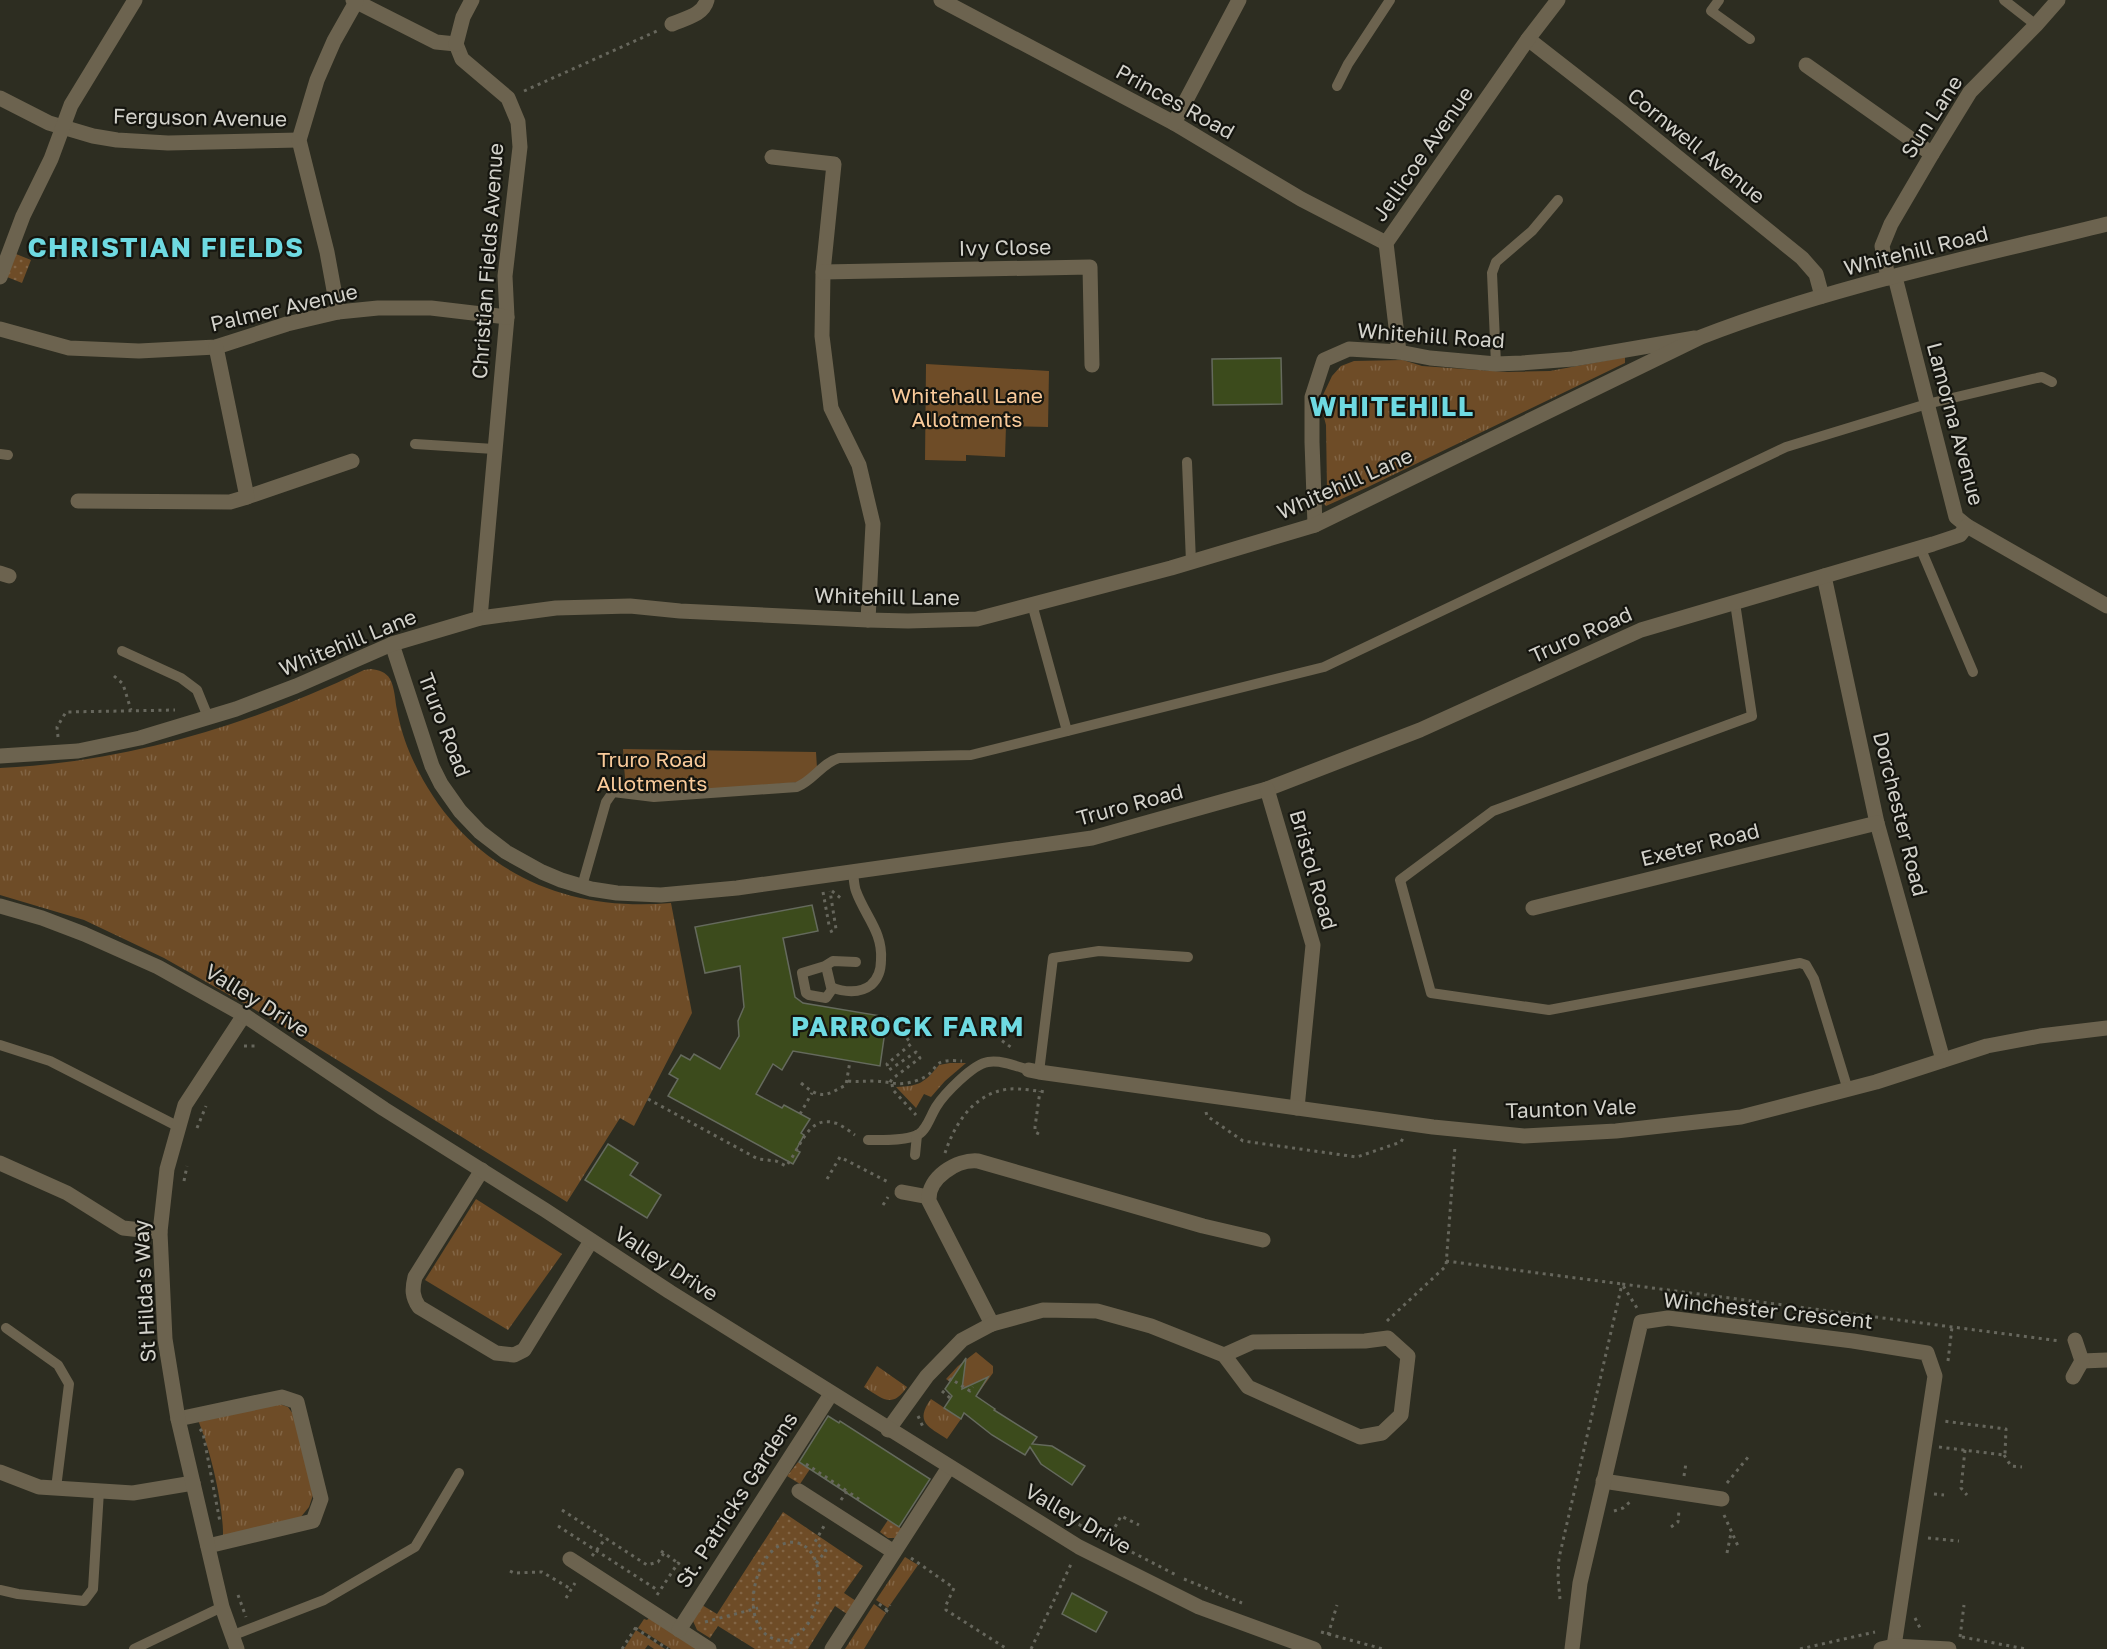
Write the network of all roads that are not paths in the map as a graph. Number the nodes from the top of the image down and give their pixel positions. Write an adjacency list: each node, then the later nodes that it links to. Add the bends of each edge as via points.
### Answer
1 (135, 0): 21 (street, via 73,101)
2 (472, 0): 16 (street)
3 (707, 0): 12 (street, via 698,13)
4 (941, 0): 20 (street, Princes Road)
5 (1239, 0): 20 (street)
6 (1389, 0): 18 (lane)
7 (1558, 0): 14 (street, Jellicoe Avenue)
8 (1719, 0): 15 (lane, via 1711,11)
9 (2004, 0): 13 (lane)
10 (2058, 0): 13 (street, Sun Lane)
11 (354, 1): 16 (street, via 436,42); 22 (street, via 317,80)
12 (672, 24)
13 (2036, 26): 23 (street, Sun Lane, via 1970,92)
14 (1528, 39): 27 (street, Jellicoe Avenue); 31 (street, Cornwell Avenue, via 1802,258 1815,274)
15 (1750, 39)
16 (456, 44): 33 (street, Christian Fields Avenue, via 462,58 508,98 518,122 520,147 505,276)
17 (1806, 65): 23 (street)
18 (1337, 86)
19 (0, 98): 21 (street, Ferguson Avenue)
20 (1174, 123): 27 (street, Princes Road, via 1301,199)
21 (62, 128): 22 (street, Ferguson Avenue, via 130,142); 29 (street)
22 (299, 140): 32 (street)
23 (1932, 154): 30 (street, Sun Lane, via 1882,246)
24 (772, 157): 28 (street, via 834,164)
25 (1558, 200): 39 (lane, via 1532,231 1496,262 1492,273)
26 (2107, 224): 30 (street, Whitehill Road)
27 (1386, 243): 38 (street, Jellicoe Avenue)
28 (823, 272): 40 (street, Ivy Close, via 1090,267); 58 (street, via 822,336 831,408 859,465 873,524)
29 (0, 277)
30 (1892, 278): 31 (street, Whitehill Road); 42 (street, Lamorna Avenue)
31 (1822, 296): 34 (street, Whitehill Road)
32 (338, 312): 33 (street, Palmer Avenue, via 430,308); 37 (street, Palmer Avenue)
33 (507, 318): 44 (street, Christian Fields Avenue)
34 (1737, 322): 36 (street, Whitehill Lane)
35 (0, 329): 37 (street, Palmer Avenue, via 69,348 139,351)
36 (1701, 337): 39 (street, Whitehill Road, via 1573,359); 49 (street, Whitehill Lane)
37 (216, 347): 47 (street)
38 (1399, 352): 39 (street, Whitehill Road); 49 (street, Whitehill Road, via 1350,350 1324,360 1312,397)
39 (1496, 364)
40 (1092, 365)
41 (2052, 382): 42 (lane, via 2042,377)
42 (1927, 404): 50 (street, Lamorna Avenue, via 1955,515); 63 (lane, via 1786,447 1324,667)
43 (415, 444): 44 (lane)
44 (494, 449): 57 (street, Christian Fields Avenue)
45 (351, 461): 47 (street)
46 (1187, 462): 52 (lane)
47 (247, 497): 48 (street, via 230,502)
48 (78, 501)
49 (1316, 525): 52 (street, Whitehill Lane)
50 (1966, 526): 51 (street, Truro Road, via 1957,536); 56 (street, Lamorna Avenue)
51 (1920, 548): 53 (street, Truro Road); 61 (lane)
52 (1191, 562): 55 (street, Whitehill Lane)
53 (1824, 576): 54 (street, Truro Road); 66 (street, Dorchester Road)
54 (1735, 603): 65 (street, Truro Road, via 1641,630 1420,730); 80 (lane, via 1752,716 1493,811 1400,880 1431,993 1549,1010 1800,963 1806,965 1814,979)
55 (1032, 604): 58 (street, Whitehill Lane, via 976,619); 63 (lane)
56 (2107, 606)
57 (480, 618): 58 (street, Whitehill Lane, via 556,608 630,606); 59 (street, Whitehill Lane)
58 (868, 620)
59 (392, 644): 62 (street, Whitehill Lane, via 296,686); 68 (street, Truro Road, via 432,766 460,811 509,854 551,876)
60 (122, 651): 62 (lane, via 181,678 197,690)
61 (1973, 672)
62 (208, 717): 64 (street, Whitehill Lane, via 140,738 78,751)
63 (1067, 731): 68 (lane, via 971,756 839,758 830,760 804,784 788,788 654,797 613,792 606,802)
64 (0, 756)
65 (1267, 789): 67 (street, Truro Road, via 1092,838); 81 (street, Bristol Road, via 1313,945)
66 (1877, 823): 70 (street, Exeter Road); 78 (street, Dorchester Road)
67 (853, 873): 68 (street, Truro Road, via 661,895); 74 (lane, via 856,891 879,935 881,966 876,979 862,990)
68 (582, 886)
69 (0, 906): 75 (street, Valley Drive, via 42,918 137,957)
70 (1533, 908)
71 (1188, 957): 79 (lane, via 1099,951 1053,958)
72 (856, 962): 73 (lane, via 837,960)
73 (826, 966): 74 (lane); 74 (lane, via 803,972 806,993 826,998)
74 (833, 988)
75 (244, 1015): 82 (street, St Hilda's Way, via 185,1105); 87 (street, Valley Drive)
76 (2107, 1028): 78 (street, Taunton Vale, via 1987,1046)
77 (0, 1045): 82 (lane, via 50,1061)
78 (1943, 1060): 80 (street, Taunton Vale)
79 (1036, 1067): 81 (street, Taunton Vale); 83 (lane, via 984,1062 949,1091)
80 (1848, 1090): 81 (street, Taunton Vale, via 1741,1117 1616,1131 1524,1136)
81 (1297, 1108)
82 (178, 1127): 90 (street, St Hilda's Way, via 166,1169)
83 (917, 1135): 84 (lane); 85 (lane)
84 (868, 1140)
85 (915, 1155)
86 (0, 1163): 90 (street, via 67,1192 123,1228)
87 (482, 1170): 92 (street, Valley Drive); 92 (street, via 415,1277 412,1288 419,1307 496,1353 514,1355 524,1350)
88 (899, 1189): 89 (street)
89 (929, 1197): 91 (street, via 940,1176 978,1161); 93 (street)
90 (160, 1232): 101 (street, St Hilda's Way, via 165,1339)
91 (1263, 1240)
92 (591, 1241): 100 (street, Valley Drive)
93 (992, 1324): 96 (street, via 1043,1310 1097,1311 1151,1326); 102 (street, via 962,1340 927,1376)
94 (6, 1328): 108 (lane, via 58,1365 69,1384)
95 (2071, 1341): 97 (street)
96 (1224, 1355): 96 (street, via 1248,1387 1360,1437 1382,1433 1401,1415 1408,1356 1388,1338 1253,1342)
97 (2082, 1360): 98 (street); 99 (street)
98 (2107, 1360)
99 (2073, 1377)
100 (831, 1394): 102 (street, Valley Drive); 117 (street, St. Patricks Gardens)
101 (185, 1418): 107 (street, St Hilda's Way); 112 (street, via 282,1397 297,1402 321,1499 313,1521)
102 (888, 1430): 103 (street, Valley Drive)
103 (949, 1467): 113 (street); 123 (street, Valley Drive, via 1079,1547 1199,1607)
104 (0, 1472): 108 (street, via 39,1487)
105 (459, 1473): 118 (lane, via 415,1547 324,1600 250,1628)
106 (1603, 1481): 111 (street); 119 (street, Winchester Crescent, via 1644,1320 1668,1317 1927,1353 1935,1376); 124 (street, Winchester Crescent, via 1580,1583)
107 (193, 1483): 109 (street, via 133,1493); 112 (street, St Hilda's Way)
108 (56, 1488): 109 (street)
109 (99, 1491): 115 (lane, via 93,1589 84,1601)
110 (799, 1491): 113 (street)
111 (1722, 1499)
112 (215, 1544): 116 (street, St Hilda's Way)
113 (900, 1554): 122 (street)
114 (570, 1559): 117 (street)
115 (0, 1590)
116 (222, 1607): 118 (street, St Hilda's Way); 120 (lane)
117 (679, 1630): 121 (street)
118 (234, 1642)
119 (1888, 1648): 125 (street)
120 (134, 1649)
121 (709, 1649)
122 (832, 1649)
123 (1314, 1649)
124 (1572, 1649)
125 (1948, 1649)

